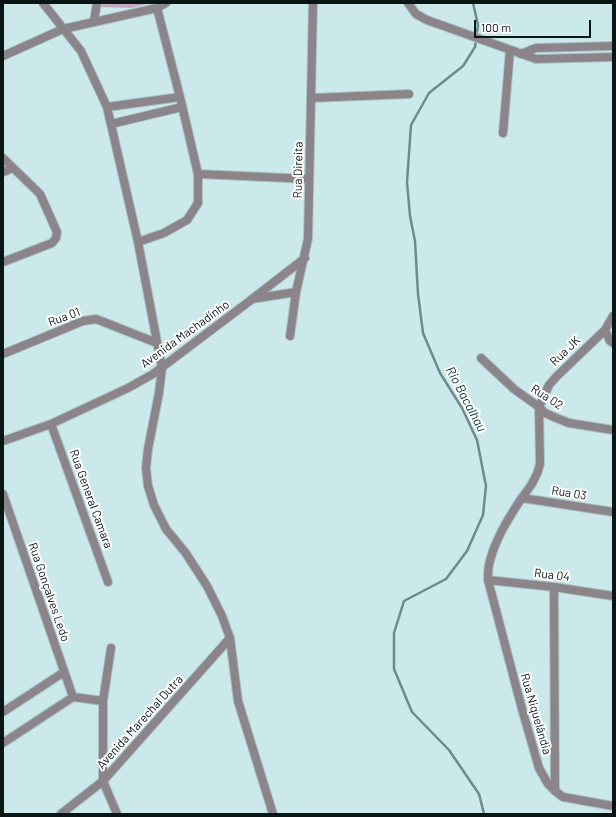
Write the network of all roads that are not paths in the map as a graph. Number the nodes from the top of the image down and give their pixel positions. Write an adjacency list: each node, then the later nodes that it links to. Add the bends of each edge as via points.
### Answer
1 (44, 3): 8 (street)
2 (97, 3): 7 (street)
3 (166, 3): 6 (street)
4 (313, 3): 16 (street, Rua Direita)
5 (408, 3): 10 (street, via 416,14 427,20)
6 (157, 8): 7 (street); 15 (street)
7 (94, 21): 8 (street)
8 (63, 29): 12 (street); 17 (street, via 81,51)
9 (613, 46): 11 (street, via 536,48)
10 (510, 50): 11 (street); 20 (street)
11 (521, 54): 13 (street, via 536,59)
12 (3, 56)
13 (613, 57)
14 (409, 94): 16 (street)
15 (180, 97): 17 (street); 18 (street)
16 (312, 98): 25 (street, Rua Direita)
17 (107, 107): 19 (street)
18 (182, 107): 19 (street); 24 (street)
19 (111, 124): 26 (street)
20 (503, 133)
21 (3, 158): 22 (street)
22 (13, 168): 23 (street); 28 (street, via 40,194 57,232 52,243)
23 (3, 172)
24 (198, 174): 25 (street); 26 (street, via 198,203 187,220 164,233)
25 (309, 179): 27 (street, Rua Direita, via 308,239)
26 (138, 242): 34 (street)
27 (305, 258): 29 (street, Rua Direita); 30 (street, Avenida Machadinho)
28 (3, 262)
29 (296, 292): 30 (street); 33 (street, Rua Direita)
30 (252, 300): 38 (street, Avenida Machadinho)
31 (613, 316): 32 (street, Rua JK)
32 (605, 330): 35 (street); 39 (street, Rua JK, via 549,385)
33 (290, 336)
34 (157, 343): 36 (street, Rua 01, via 96,319); 38 (street)
35 (613, 343)
36 (3, 354)
37 (481, 358): 39 (street, Rua 02, via 514,389)
38 (162, 368): 40 (street, Avenida Machadinho, via 128,388); 50 (street, via 148,449 148,486 166,529 207,586)
39 (539, 407): 41 (street, Rua 02, via 569,423); 44 (street, Rua Niquelândia, via 540,464 538,473)
40 (51, 424): 42 (street, Avenida Machadinho); 47 (street, Rua General Camara)
41 (613, 430)
42 (3, 441)
43 (3, 494): 52 (street, Rua Gonçalves Ledo)
44 (522, 498): 45 (street, Rua 03); 46 (street, Rua Niquelândia, via 494,546 488,566)
45 (613, 512)
46 (488, 580): 48 (street, Rua 04); 58 (street, Rua Niquelândia, via 539,768)
47 (108, 582)
48 (554, 587): 49 (street, Rua 04); 58 (street)
49 (613, 596)
50 (230, 638): 57 (street, Avenida Marechal Dutra); 62 (street, via 238,701)
51 (111, 648): 54 (street)
52 (64, 672): 53 (street, Rua Gonçalves Ledo); 55 (street)
53 (73, 697): 54 (street); 56 (street)
54 (103, 701): 57 (street)
55 (3, 712)
56 (3, 744)
57 (103, 781): 60 (street, Avenida Marechal Dutra); 61 (street)
58 (555, 791): 59 (street, Rua Niquelândia, via 563,797)
59 (613, 806)
60 (61, 814)
61 (117, 814)
62 (273, 814)

